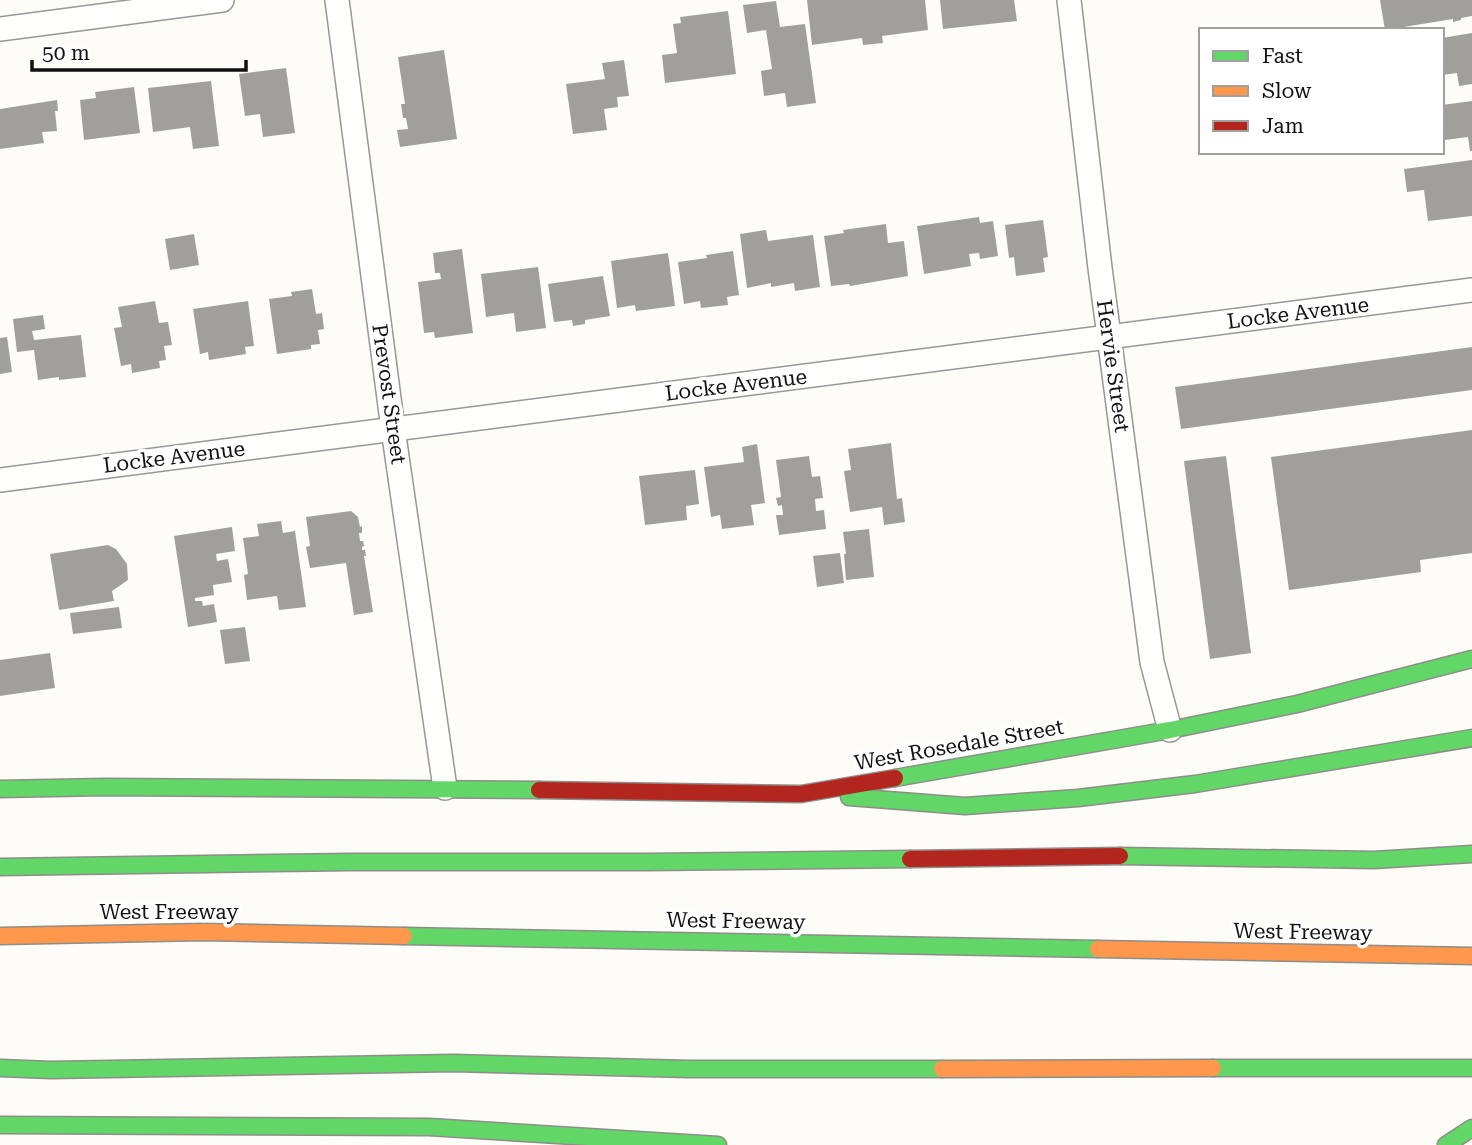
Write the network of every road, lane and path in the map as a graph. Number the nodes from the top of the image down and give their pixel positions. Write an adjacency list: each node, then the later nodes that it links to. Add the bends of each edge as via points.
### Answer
1 (222, 0): 4 (street)
2 (337, 0): 7 (street, Prevost Street)
3 (1069, 0): 6 (street, Hervie Street)
4 (0, 29)
5 (1472, 290): 6 (street, Locke Avenue)
6 (1110, 337): 7 (street, Locke Avenue); 10 (street, Hervie Street, via 1152,662)
7 (393, 429): 8 (street, Locke Avenue); 12 (street, Prevost Street)
8 (0, 480)
9 (1472, 659): 10 (main road, West Rosedale Street, via 1297,704)
10 (1170, 730): 14 (main road, West Rosedale Street)
11 (1472, 738): 14 (main road, via 1195,784 1078,798 965,806)
12 (445, 788): 13 (main road); 14 (main road, West Rosedale Street)
13 (0, 789)
14 (801, 793)
15 (1472, 854): 16 (main road, via 1374,860 1128,856)
16 (0, 867)
17 (0, 936): 18 (main road, West Freeway, via 203,932)
18 (1472, 956)
19 (0, 1068): 20 (main road, via 453,1063 689,1069)
20 (1472, 1068)
21 (0, 1125): 23 (main road, via 429,1127)
22 (1472, 1128): 24 (main road)
23 (718, 1145)
24 (1447, 1145)

